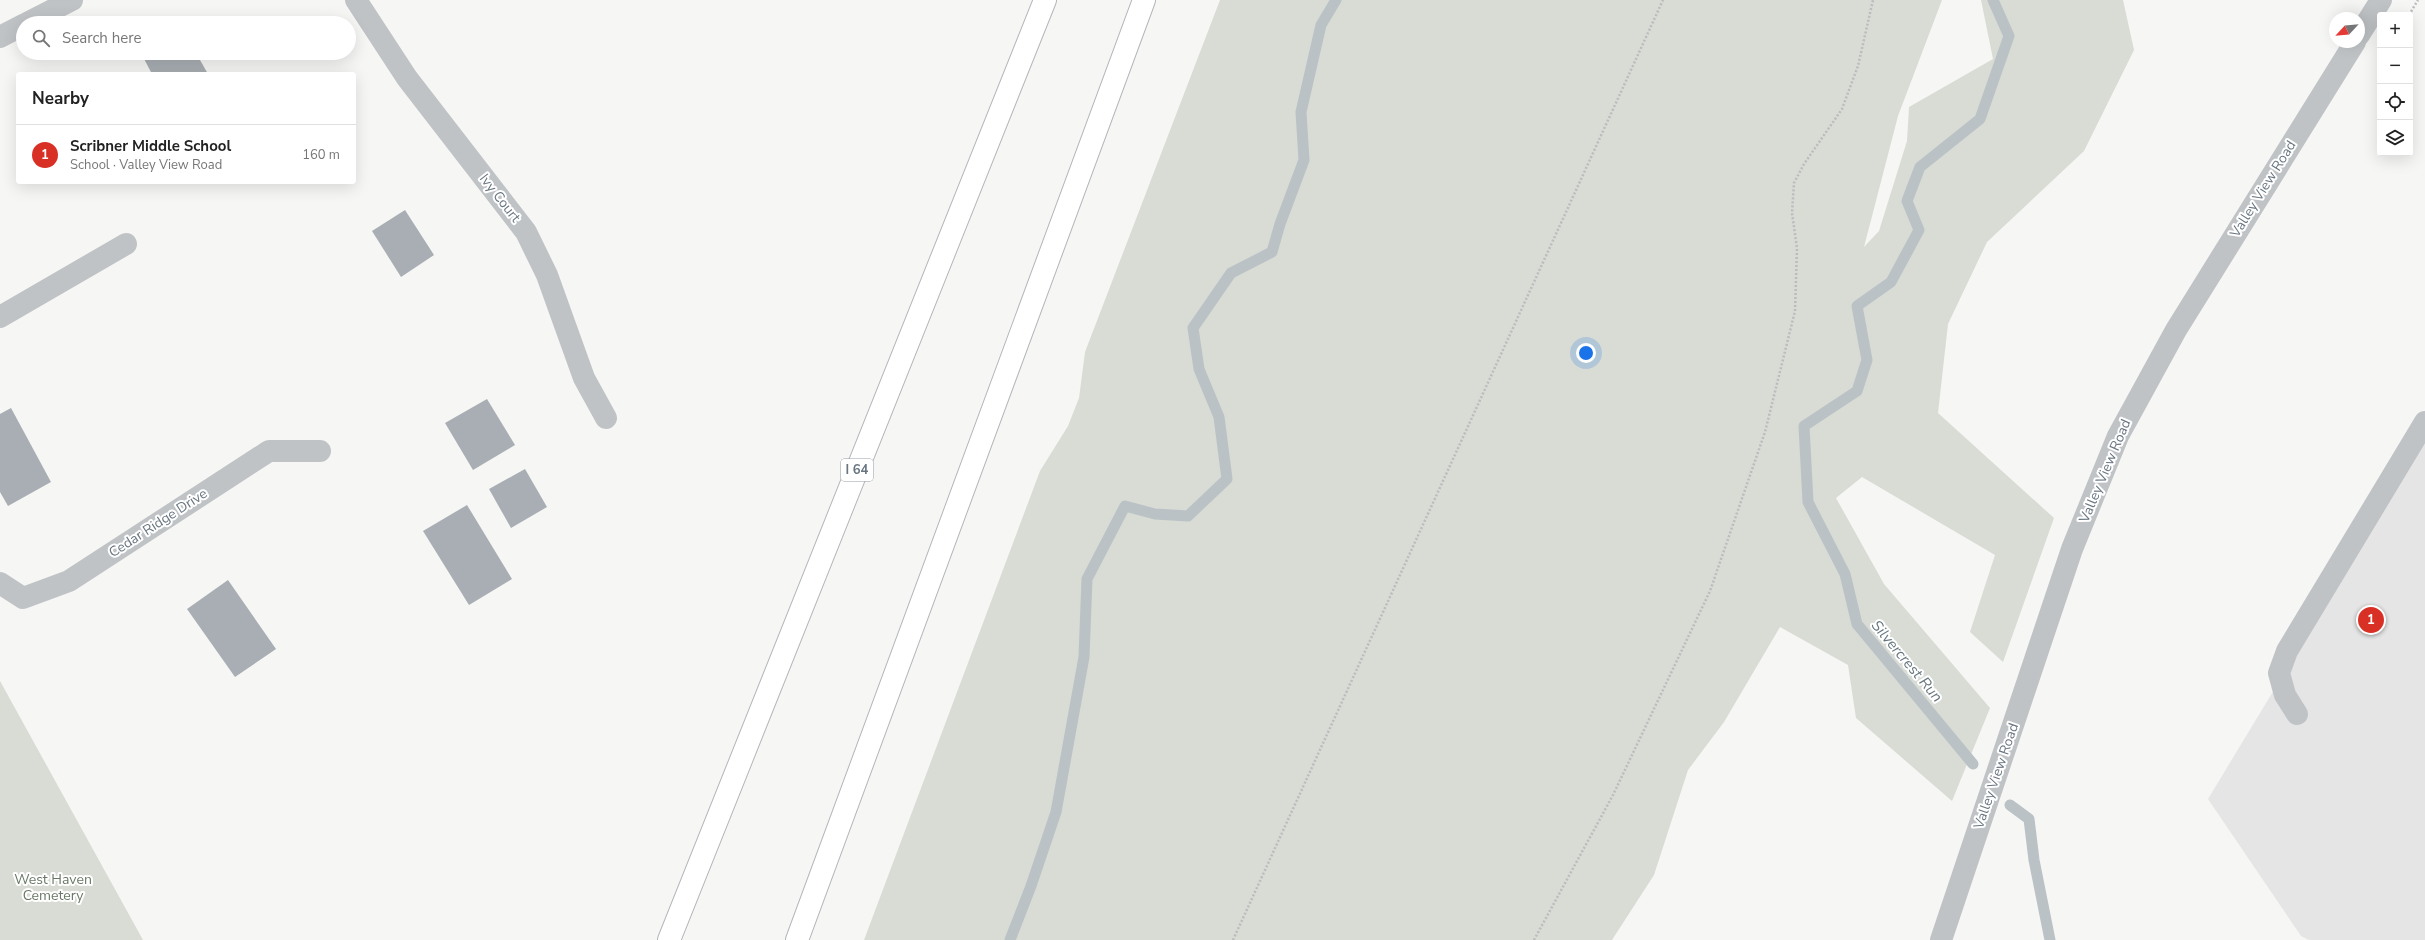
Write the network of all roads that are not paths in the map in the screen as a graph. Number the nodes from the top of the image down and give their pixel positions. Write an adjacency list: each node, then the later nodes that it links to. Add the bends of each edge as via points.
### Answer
1 (72, 0): 6 (street)
2 (356, 0): 13 (street, Ivy Court, via 407,78 526,232 547,275 584,378)
3 (1045, 0): 18 (highway, I 64)
4 (1144, 0): 19 (highway)
5 (2381, 0): 7 (street)
6 (41, 16)
7 (2365, 25)
8 (16, 29): 9 (street)
9 (0, 37)
10 (2351, 48): 20 (street, Valley View Road, via 2176,330 2118,436 2072,549)
11 (126, 244): 12 (street)
12 (0, 317)
13 (606, 418)
14 (2425, 422): 17 (street, via 2287,651 2279,673 2285,695)
15 (320, 451): 16 (street, Cedar Ridge Drive, via 269,451 69,581 23,598)
16 (0, 583)
17 (2297, 714)
18 (669, 940)
19 (796, 940)
20 (1941, 940)

